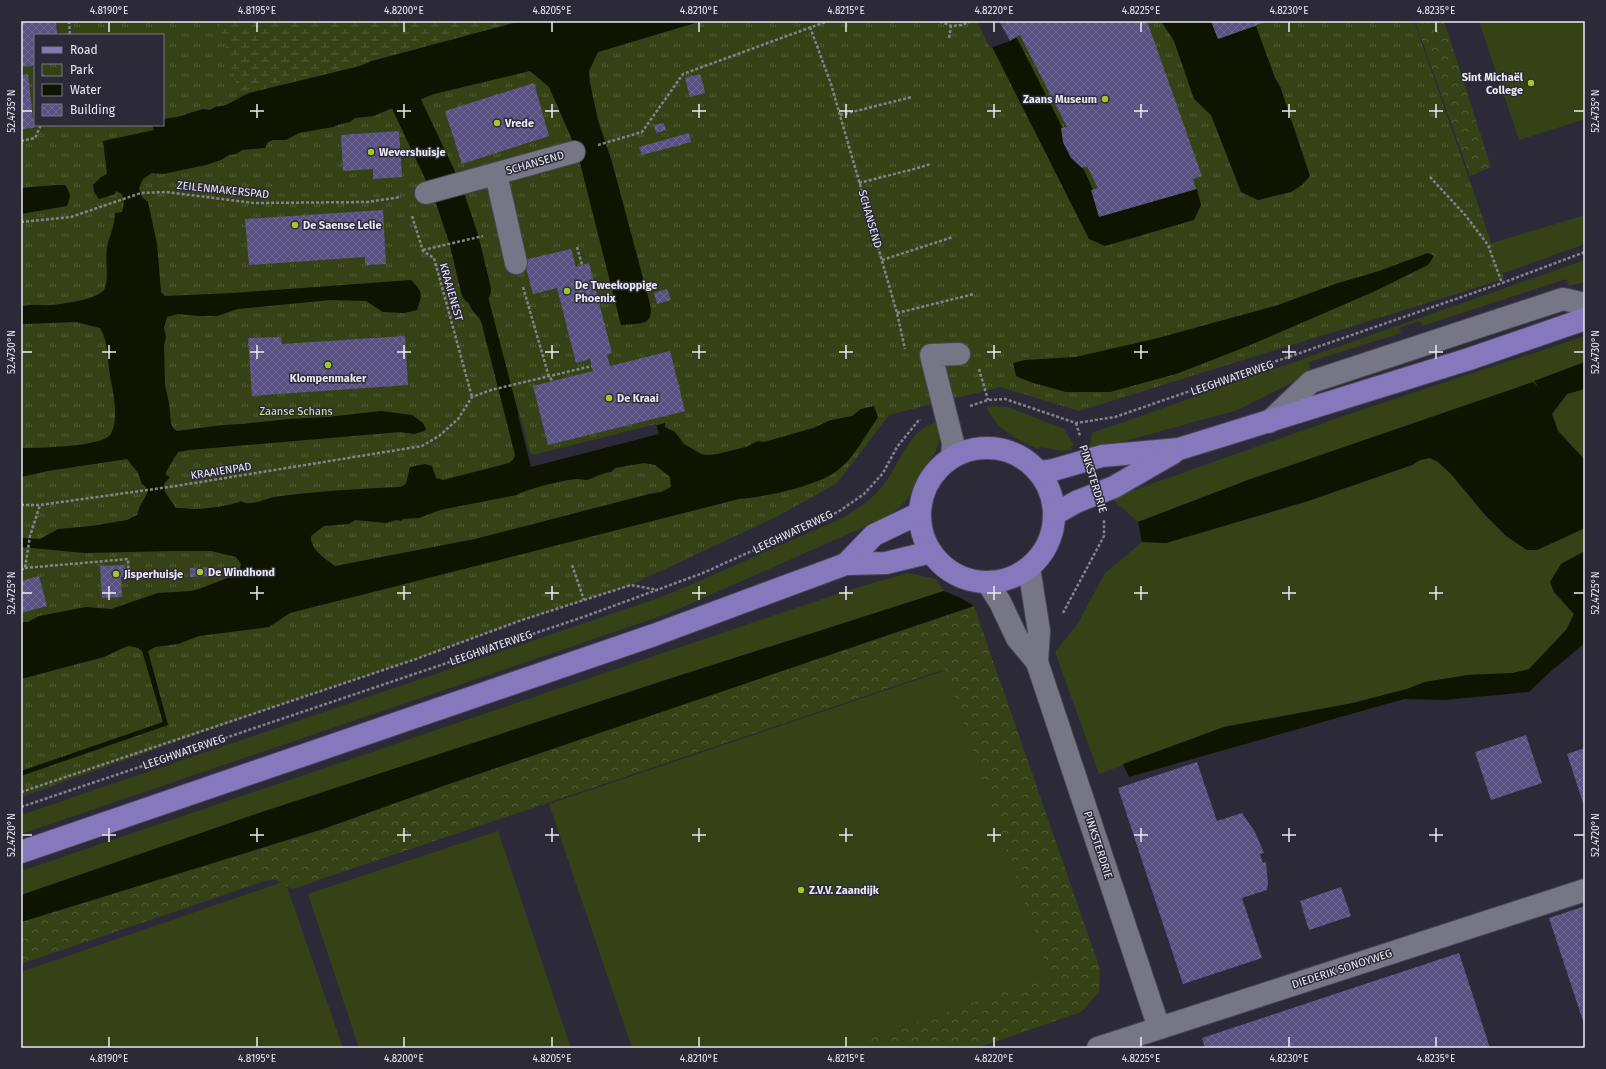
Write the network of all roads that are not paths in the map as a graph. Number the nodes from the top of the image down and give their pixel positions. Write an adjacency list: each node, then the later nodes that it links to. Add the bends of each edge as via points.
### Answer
1 (574, 152): 2 (street, SCHANSEND)
2 (496, 174): 3 (street, SCHANSEND); 4 (street)
3 (416, 195)
4 (516, 263)
5 (1585, 304): 8 (street, via 1563,299 1311,382)
6 (1585, 320): 8 (main road)
7 (959, 354): 10 (street, via 931,355 953,443)
8 (1268, 422): 9 (main road)
9 (1179, 449): 11 (main road, via 1102,456); 13 (main road, via 1114,487 1076,502)
10 (952, 457): 11 (main road, via 971,449 991,447 1009,451 1026,459); 12 (main road, via 935,472 924,491)
11 (1040, 472): 13 (main road, via 1053,499)
12 (920, 513): 14 (main road, via 920,527); 15 (main road, via 874,535)
13 (1055, 514): 16 (main road, via 1052,535 1043,553)
14 (931, 552): 15 (main road, via 886,563); 17 (main road, via 955,575)
15 (846, 564): 19 (main road, via 654,635)
16 (1029, 568): 17 (main road, via 1009,579); 18 (street, PINKSTERDRIE, via 1039,631)
17 (988, 582): 18 (street, PINKSTERDRIE, via 1017,638)
18 (1037, 662): 21 (street, PINKSTERDRIE)
19 (21, 852)
20 (1585, 890): 21 (street, DIEDERIK SONOYWEG)
21 (1159, 1028): 22 (street, DIEDERIK SONOYWEG)
22 (1098, 1048)

